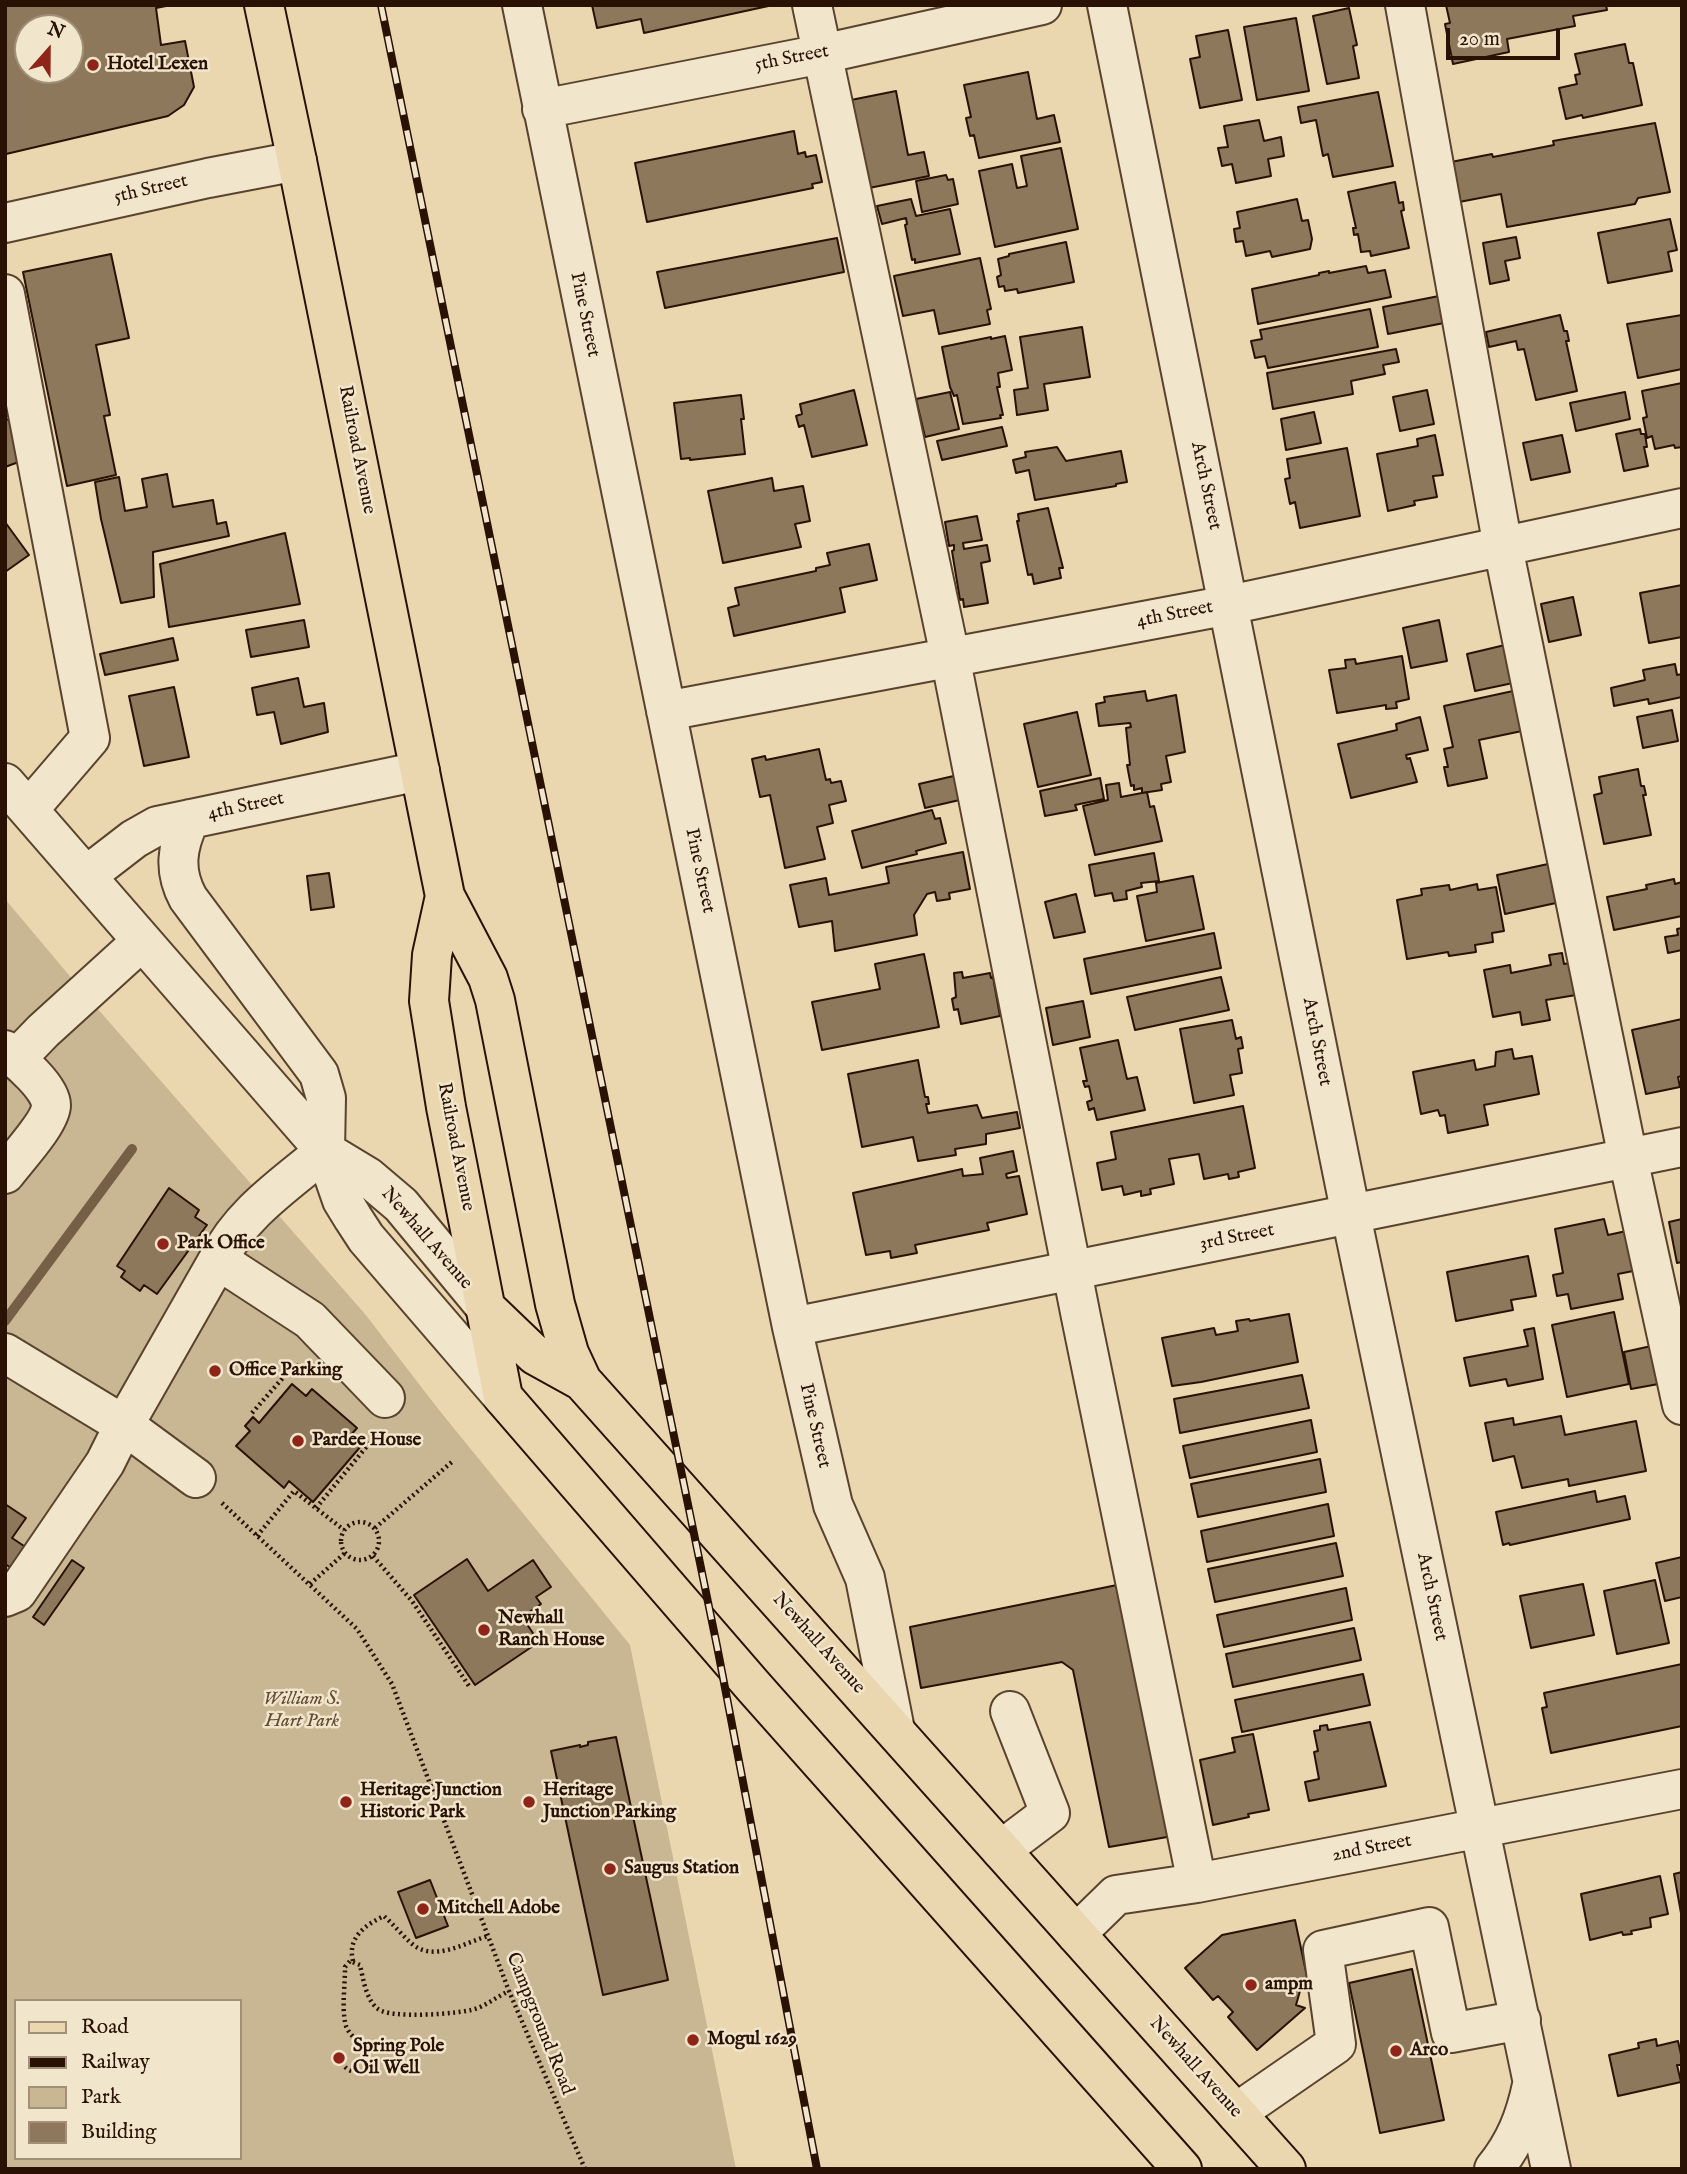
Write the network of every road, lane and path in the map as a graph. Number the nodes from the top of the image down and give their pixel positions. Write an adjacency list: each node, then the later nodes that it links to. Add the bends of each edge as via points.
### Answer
1 (264, 5): 9 (main road, Railroad Avenue)
2 (522, 5): 8 (street, Pine Street)
3 (812, 5): 7 (street)
4 (1042, 5): 7 (street, 5th Street)
5 (1107, 5): 14 (street, Arch Street)
6 (1405, 5): 13 (street)
7 (822, 54): 8 (street, 5th Street); 15 (street)
8 (542, 109): 16 (street, Pine Street)
9 (297, 161): 10 (street, 5th Street); 17 (main road, Railroad Avenue)
10 (5, 223)
11 (5, 294): 18 (street, via 90,738)
12 (1682, 508): 13 (street, 4th Street)
13 (1503, 547): 14 (street, 4th Street); 26 (street)
14 (1229, 605): 15 (street, 4th Street); 28 (street, Arch Street)
15 (950, 656): 16 (street, 4th Street); 30 (street)
16 (666, 711): 32 (street, Pine Street)
17 (421, 771): 19 (street, 4th Street); 21 (main road, Railroad Avenue)
18 (17, 796): 20 (street, Newhall Avenue)
19 (190, 819): 20 (street, 4th Street, via 146,831); 25 (street, via 178,852 181,886 320,1073 326,1098)
20 (86, 876): 22 (street, Newhall Avenue)
21 (444, 896): 31 (main road, Railroad Avenue, via 429,1001); 35 (main road, Railroad Avenue, via 495,1000 555,1304)
22 (142, 941): 23 (street); 25 (street, Newhall Avenue)
23 (11, 1055): 27 (street, via 51,1102 49,1115)
24 (1682, 1147): 26 (street, 3rd Street)
25 (325, 1151): 29 (street, via 248,1216); 31 (street, Newhall Avenue, via 368,1177 401,1205); 36 (street, Newhall Avenue, via 342,1200 366,1238)
26 (1628, 1158): 28 (street, 3rd Street); 37 (street)
27 (5, 1174)
28 (1351, 1215): 30 (street, 3rd Street); 55 (street, Arch Street)
29 (218, 1260): 38 (street, via 310,1320); 40 (street)
30 (1072, 1270): 32 (street, 3rd Street); 57 (street)
31 (487, 1309): 35 (main road, Newhall Avenue, via 535,1355); 36 (main road, Railroad Avenue)
32 (792, 1327): 53 (street, Pine Street, via 833,1505 865,1578)
33 (5, 1353): 40 (street)
34 (305, 1373): 39 (path, via 295,1364)
35 (582, 1381): 53 (main road, Newhall Avenue)
36 (503, 1397): 67 (main road, Newhall Avenue, via 752,1686)
37 (1682, 1405)
38 (377, 1412): 43 (path, via 378,1435)
39 (252, 1413)
40 (124, 1425): 42 (street); 50 (street, via 105,1463 17,1592)
41 (453, 1461): 44 (path)
42 (196, 1478): 46 (path, Campground Road)
43 (316, 1508): 45 (path); 46 (path, via 294,1491)
44 (375, 1528): 45 (path, via 357,1521); 48 (path, via 379,1542)
45 (344, 1530): 47 (path, via 341,1544)
46 (257, 1536): 49 (path, Campground Road)
47 (345, 1553): 48 (path, via 358,1561); 49 (path)
48 (373, 1556): 51 (path, via 412,1601)
49 (310, 1584): 59 (path, Campground Road, via 357,1629 392,1684)
50 (5, 1598)
51 (469, 1685)
52 (1010, 1711): 56 (street, via 1050,1813)
53 (895, 1730): 56 (main road, Newhall Avenue)
54 (1682, 1789): 55 (street, 2nd Street)
55 (1479, 1828): 57 (street, 2nd Street); 62 (street, Arch Street)
56 (1001, 1850): 58 (main road, Newhall Avenue)
57 (1197, 1883): 58 (street, 2nd Street, via 1116,1895)
58 (1076, 1934): 65 (main road, Newhall Avenue)
59 (488, 1936): 60 (path, via 426,1953 384,1916 355,1937); 61 (path, Campground Road)
60 (353, 1961): 61 (path, via 360,1965 371,2000 387,2013 425,2015 475,2009); 63 (path, via 345,1967 344,2019 368,2061 358,2073)
61 (509, 1991): 66 (path, Campground Road)
62 (1521, 2020): 64 (street, Arch Street); 65 (street, via 1451,2033 1429,1927 1323,1950 1336,2044)
63 (345, 2067)
64 (1534, 2076): 69 (street, Arch Street, via 1518,2133); 70 (street, Arch Street)
65 (1236, 2113): 68 (main road, Newhall Avenue)
66 (584, 2169)
67 (1182, 2169)
68 (1286, 2169)
69 (1494, 2169)
70 (1551, 2169)

